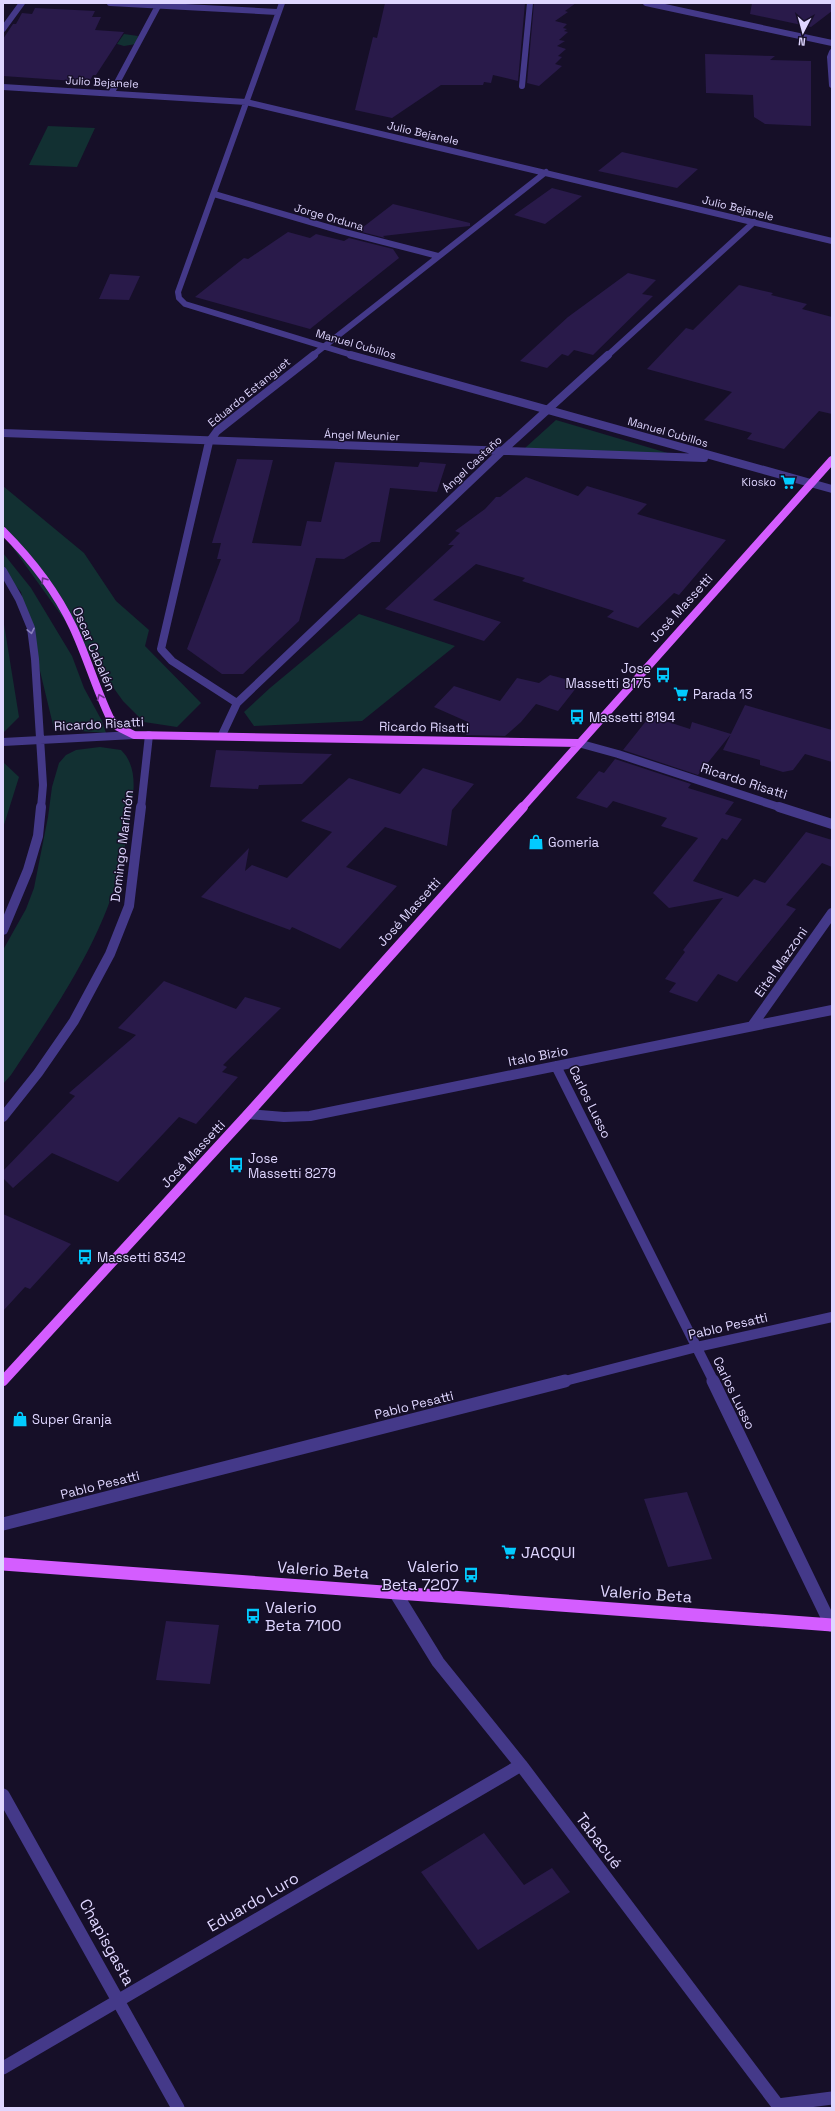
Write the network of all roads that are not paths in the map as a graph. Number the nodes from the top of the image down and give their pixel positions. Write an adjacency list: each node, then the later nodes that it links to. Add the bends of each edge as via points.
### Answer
1 (22, 3): 8 (street)
2 (110, 3): 6 (street)
3 (282, 3): 7 (street, Manuel Cubillos)
4 (530, 3): 12 (street)
5 (646, 3): 9 (street)
6 (158, 6): 7 (street); 14 (street)
7 (277, 12): 15 (street, Manuel Cubillos)
8 (3, 29)
9 (832, 43)
10 (832, 52): 11 (street)
11 (832, 85)
12 (522, 86)
13 (3, 87): 14 (street, Julio Bejanele)
14 (112, 92): 15 (street, Julio Bejanele)
15 (246, 102): 16 (street, Julio Bejanele); 17 (street, Manuel Cubillos)
16 (546, 172): 18 (street, Julio Bejanele); 20 (street, Eduardo Estanguet)
17 (214, 194): 20 (street, Jorge Orduna); 21 (street, Manuel Cubillos, via 178,292 179,298 185,304)
18 (754, 222): 19 (street, Julio Bejanele); 22 (street, Ángel Castaño)
19 (832, 241)
20 (438, 256): 21 (street, Eduardo Estanguet)
21 (323, 347): 22 (street, Manuel Cubillos); 24 (street, Eduardo Estanguet, via 217,430)
22 (549, 409): 25 (street, Ángel Castaño); 26 (street, Manuel Cubillos)
23 (3, 433): 24 (street, Ángel Meunier)
24 (208, 442): 25 (street, Ángel Meunier); 32 (street, Eduardo Estanguet, via 161,649 166,656 196,674 219,694)
25 (502, 451): 26 (street, Ángel Meunier); 32 (street, Ángel Castaño)
26 (720, 458): 28 (street, Manuel Cubillos)
27 (832, 460): 28 (main road, José Massetti)
28 (810, 483): 29 (street, Manuel Cubillos); 38 (main road, José Massetti)
29 (832, 489)
30 (3, 532): 33 (main road, Oscar Cabalén, one-way to 30, via 118,727 110,718 61,605 38,571)
31 (3, 571): 36 (street, one-way to 36, via 19,598 31,628)
32 (237, 703): 35 (street, Ángel Castaño)
33 (134, 735): 34 (main road, Ricardo Risatti); 36 (street, Ricardo Risatti)
34 (149, 735): 35 (main road, Ricardo Risatti); 46 (street, Domingo Marimón, via 129,906 110,954 74,1021)
35 (222, 735): 38 (main road, Ricardo Risatti)
36 (41, 740): 37 (street, Ricardo Risatti); 41 (street, via 43,785 38,836 28,870)
37 (3, 742)
38 (578, 744): 39 (street, Ricardo Risatti, via 618,754); 45 (main road, José Massetti)
39 (832, 824)
40 (832, 913): 43 (street, Eitel Mazzoni)
41 (3, 930)
42 (832, 1010): 43 (street, Italo Bizio)
43 (752, 1026): 44 (street, Italo Bizio)
44 (556, 1066): 45 (street, Italo Bizio, via 310,1116); 48 (street, Carlos Lusso)
45 (248, 1114): 49 (main road, José Massetti)
46 (3, 1117)
47 (832, 1317): 48 (street, Pablo Pesatti)
48 (697, 1347): 50 (street, Pablo Pesatti); 53 (street, Carlos Lusso)
49 (3, 1381)
50 (3, 1524)
51 (3, 1564): 52 (main road, Valerio Beta)
52 (394, 1592): 53 (main road, Valerio Beta); 54 (street, Tabacué, via 438,1662)
53 (832, 1625)
54 (521, 1765): 56 (street, Eduardo Luro); 59 (street, Tabacué)
55 (3, 1795): 56 (street, Chapisgasta)
56 (119, 2000): 57 (street, Eduardo Luro); 60 (street, Chapisgasta)
57 (3, 2068)
58 (832, 2098): 59 (street)
59 (779, 2107)
60 (178, 2108)

